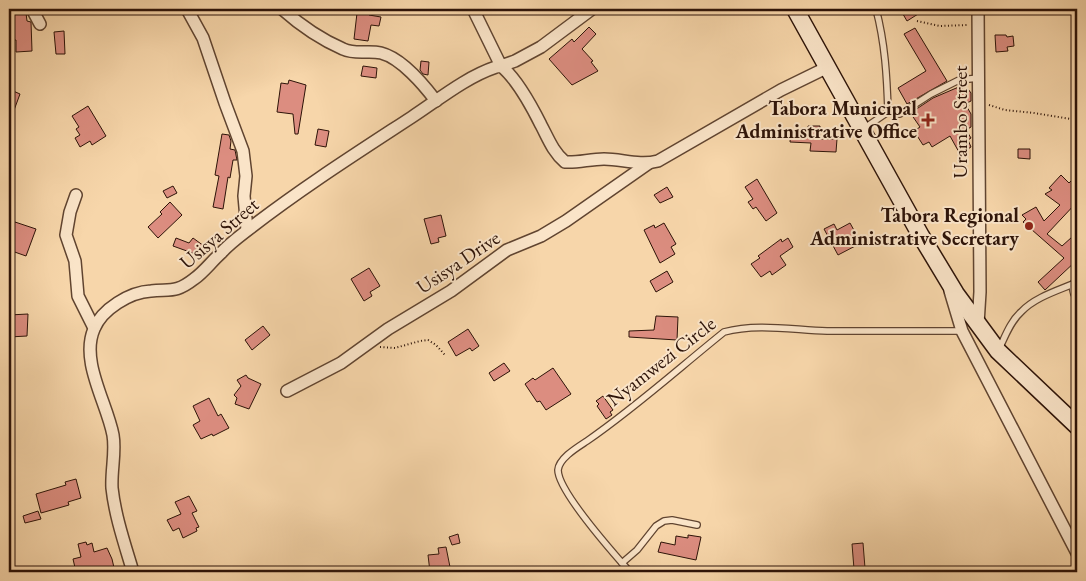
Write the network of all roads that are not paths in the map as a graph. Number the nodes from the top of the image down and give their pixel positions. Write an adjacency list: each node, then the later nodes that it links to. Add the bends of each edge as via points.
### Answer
1 (32, 9): 9 (street)
2 (187, 9): 18 (street, via 204,38 244,151)
3 (282, 9): 13 (street, via 307,30 342,49 353,53 388,55 420,81)
4 (473, 9): 10 (street)
5 (592, 9): 10 (street, Usisya Street, via 541,47)
6 (795, 9): 11 (main road)
7 (876, 9): 14 (lane, via 883,38)
8 (978, 9): 12 (street, Urambo Street)
9 (40, 24)
10 (501, 66): 13 (street, Usisya Street); 16 (street, via 523,94 558,156 565,162 605,159)
11 (828, 67): 15 (main road); 16 (street, via 781,90 666,157)
12 (979, 78): 14 (lane, via 959,80 900,114); 23 (street, Urambo Street)
13 (436, 101): 18 (street, Usisya Street, via 312,182)
14 (888, 112): 15 (lane)
15 (863, 129): 20 (main road)
16 (649, 163): 27 (street, Usisya Drive, via 566,221 507,250 341,363)
17 (76, 195): 24 (street, via 66,235 74,261 78,296)
18 (247, 230): 24 (street, Usisya Street, via 185,286 136,294 102,316)
19 (1077, 277): 21 (lane)
20 (946, 278): 23 (main road); 25 (street)
21 (1073, 284): 22 (lane); 26 (lane, via 1022,311)
22 (1077, 299)
23 (978, 325): 26 (main road)
24 (94, 328): 32 (street, via 89,343 91,357 113,436 112,489)
25 (962, 331): 30 (street); 31 (lane, Nyamwezi Circle, via 826,331 754,327 724,332 561,462 558,469 561,484)
26 (998, 351): 28 (main road)
27 (287, 392)
28 (1077, 426)
29 (697, 525): 31 (lane, via 672,520 656,526)
30 (1077, 553)
31 (622, 563): 33 (lane, Nyamwezi Circle)
32 (133, 572)
33 (630, 572)

